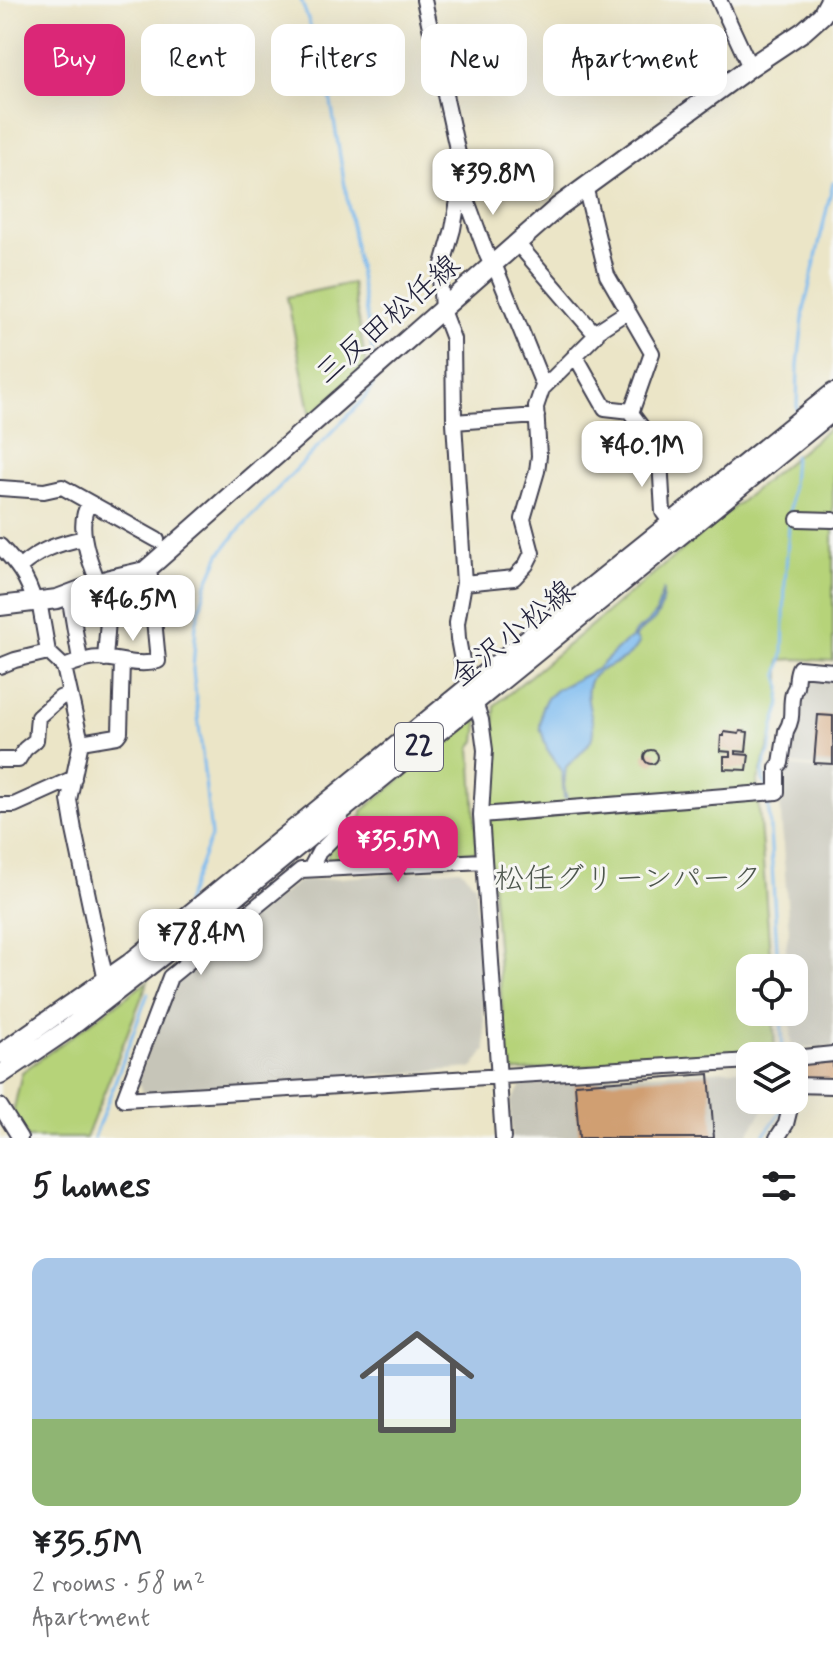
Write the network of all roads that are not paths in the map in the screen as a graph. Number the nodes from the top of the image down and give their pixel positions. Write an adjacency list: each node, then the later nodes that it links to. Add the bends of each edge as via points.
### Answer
1 (424, 0): 5 (street)
2 (719, 0): 4 (street)
3 (830, 0): 4 (main road, 三反田松任線, via 804,31)
4 (750, 67): 6 (main road, 三反田松任線)
5 (461, 183): 8 (street); 9 (street, via 440,275)
6 (585, 186): 7 (main road, 三反田松任線); 10 (street, via 607,275)
7 (517, 243): 8 (main road, 三反田松任線); 11 (street)
8 (493, 265): 9 (main road, 三反田松任線); 13 (street)
9 (442, 310): 18 (street, via 453,339); 28 (main road, 三反田松任線)
10 (628, 311): 11 (street); 15 (street, via 652,353)
11 (594, 333): 12 (street)
12 (575, 355): 13 (street); 15 (street, via 605,408)
13 (544, 387): 17 (street)
14 (833, 393): 23 (main road, 金沢小松線 / 22)
15 (631, 411): 23 (street, via 660,459 663,512)
16 (833, 411): 42 (main road, 金沢小松線 / 22)
17 (537, 416): 18 (street); 29 (street, via 537,471 523,519 532,553 514,578)
18 (454, 422): 29 (street)
19 (0, 488): 20 (street, via 62,487)
20 (90, 503): 24 (street, via 84,510); 25 (street)
21 (798, 519): 22 (street)
22 (833, 520)
23 (672, 524): 42 (main road, 金沢小松線 / 22, via 569,605)
24 (84, 538): 27 (street, via 55,544); 30 (street)
25 (157, 540)
26 (0, 546): 27 (street)
27 (20, 567): 32 (street)
28 (149, 567): 30 (main road, 三反田松任線); 37 (street, via 158,661)
29 (464, 583): 42 (street, via 458,639)
30 (97, 584): 31 (main road, 三反田松任線); 35 (street, via 108,620)
31 (69, 595): 32 (main road, 三反田松任線); 36 (street)
32 (37, 601): 33 (main road, 三反田松任線); 34 (street)
33 (0, 606)
34 (48, 652): 38 (street); 39 (street)
35 (105, 659): 36 (street); 37 (street)
36 (80, 660): 39 (street)
37 (122, 661): 43 (street, via 120,732)
38 (0, 666)
39 (64, 667): 41 (street)
40 (833, 671): 48 (street, via 799,668 796,673 777,792)
41 (69, 694): 43 (street); 44 (street, via 38,717 36,740 18,760)
42 (473, 694): 47 (main road, 金沢小松線 / 22); 48 (street, via 485,750); 51 (main road, 金沢小松線 / 22, via 354,780)
43 (81, 742): 45 (street)
44 (0, 760)
45 (74, 778): 46 (street, via 14,805); 51 (street, via 69,800)
46 (0, 805)
47 (336, 815): 50 (street, via 344,827); 56 (main road, 金沢小松線 / 22, via 106,1000)
48 (481, 815): 49 (street)
49 (484, 861): 50 (street); 57 (street)
50 (310, 869): 57 (street, via 301,870 170,977 124,1099)
51 (106, 981): 52 (main road, 金沢小松線 / 22)
52 (0, 1054)
53 (833, 1054): 54 (street)
54 (808, 1057)
55 (736, 1062): 57 (street)
56 (0, 1075)
57 (499, 1077): 63 (street)
58 (833, 1086): 59 (street)
59 (808, 1087)
60 (0, 1106): 62 (street)
61 (788, 1114): 64 (street)
62 (20, 1138)
63 (503, 1138)
64 (777, 1138)

